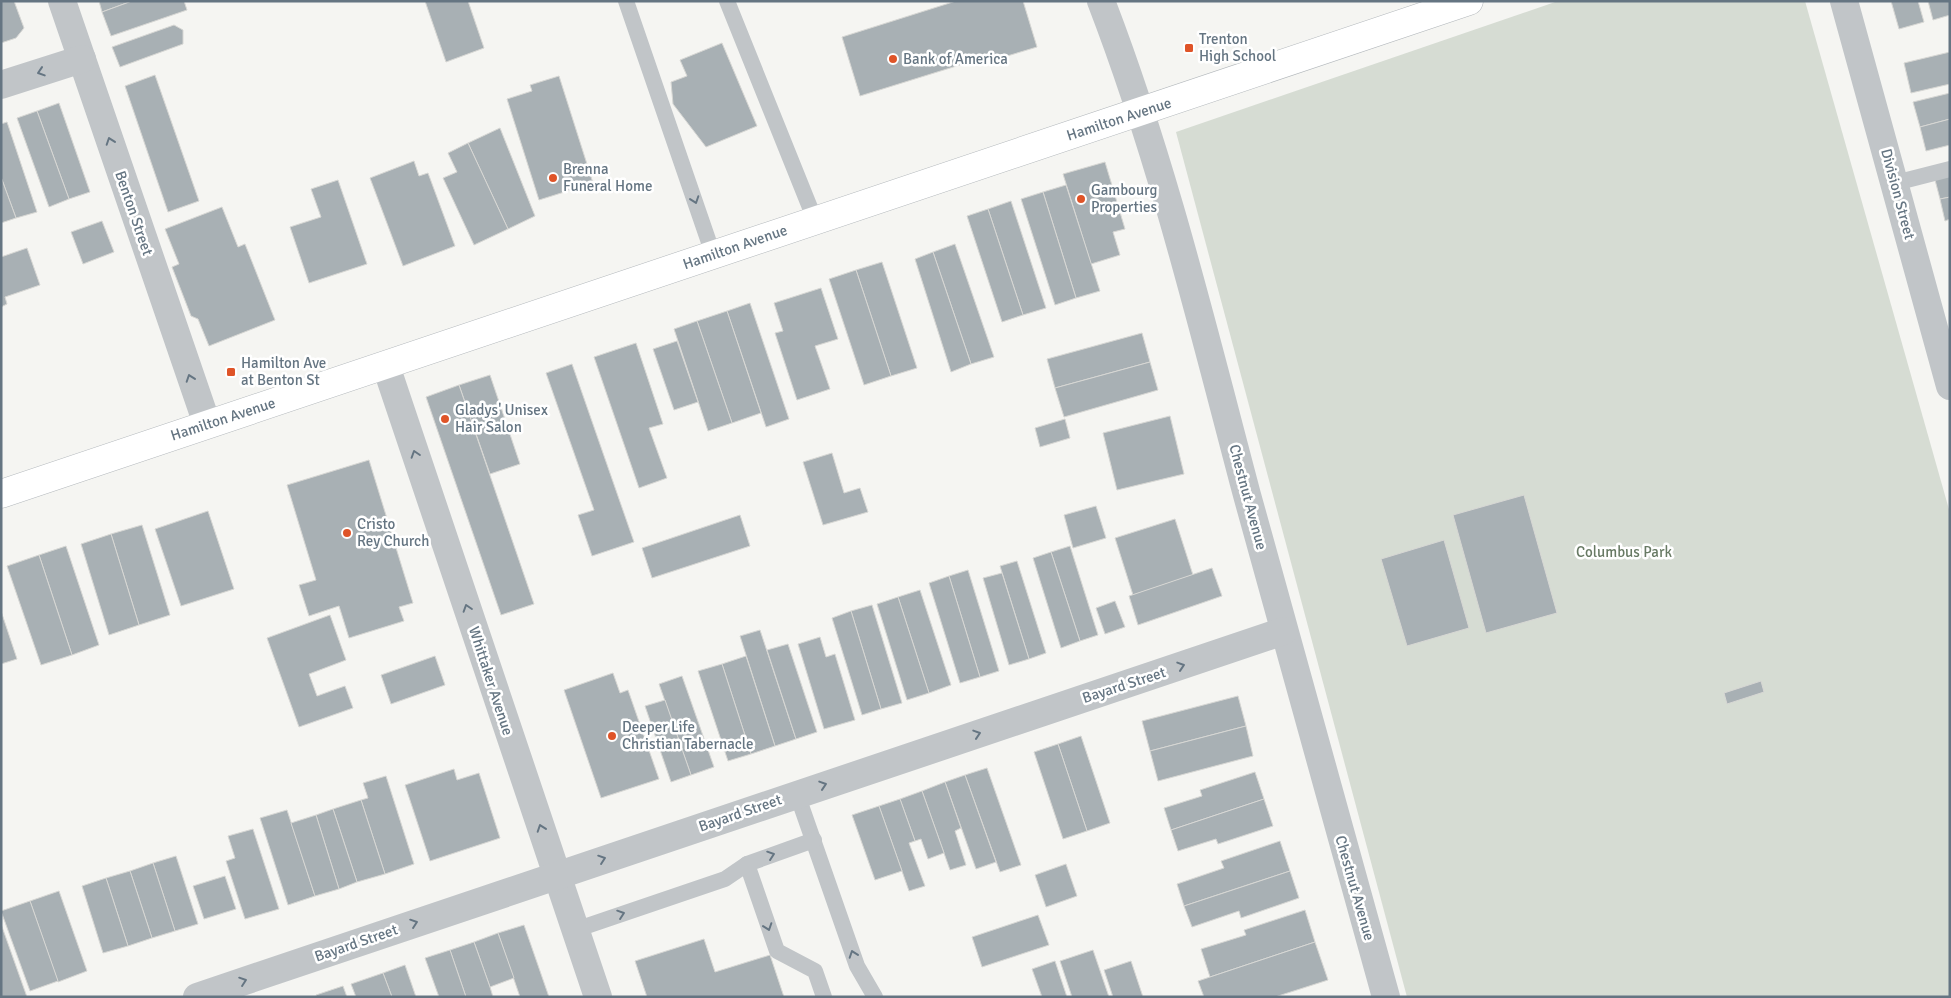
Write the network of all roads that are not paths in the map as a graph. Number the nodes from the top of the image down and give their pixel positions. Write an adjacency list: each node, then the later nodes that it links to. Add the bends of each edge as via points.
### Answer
1 (62, 1): 7 (street, Benton Street)
2 (626, 1): 13 (lane, one-way to 13)
3 (727, 1): 12 (lane)
4 (1101, 1): 9 (street, Chestnut Avenue)
5 (1469, 1): 9 (main road, Hamilton Avenue)
6 (1844, 1): 11 (street, Division Street)
7 (82, 59): 8 (street, one-way to 8); 16 (street, Benton Street, one-way to 7)
8 (1, 85)
9 (1141, 112): 12 (main road, Hamilton Avenue); 18 (street, Chestnut Avenue, via 1175,220)
10 (1950, 168): 11 (lane)
11 (1895, 183): 15 (street, Division Street)
12 (815, 220): 13 (main road, Hamilton Avenue)
13 (713, 254): 14 (main road, Hamilton Avenue)
14 (386, 366): 16 (main road, Hamilton Avenue); 22 (street, Whittaker Avenue, one-way to 14)
15 (1949, 380)
16 (207, 424): 17 (main road, Hamilton Avenue)
17 (1, 494)
18 (1284, 632): 19 (street, Bayard Street, one-way to 18); 28 (street, Chestnut Avenue)
19 (798, 794): 20 (lane); 22 (street, Bayard Street, one-way to 19)
20 (814, 840): 21 (lane, one-way to 20); 27 (lane, one-way to 20, via 857,966)
21 (747, 864): 23 (lane, one-way to 21, via 725,879); 26 (lane, one-way to 26, via 777,951 815,971)
22 (556, 875): 23 (street, Whittaker Avenue); 24 (street, Bayard Street, one-way to 22)
23 (575, 930): 25 (street, Whittaker Avenue)
24 (197, 997)
25 (598, 997)
26 (824, 997)
27 (875, 997)
28 (1386, 997)

